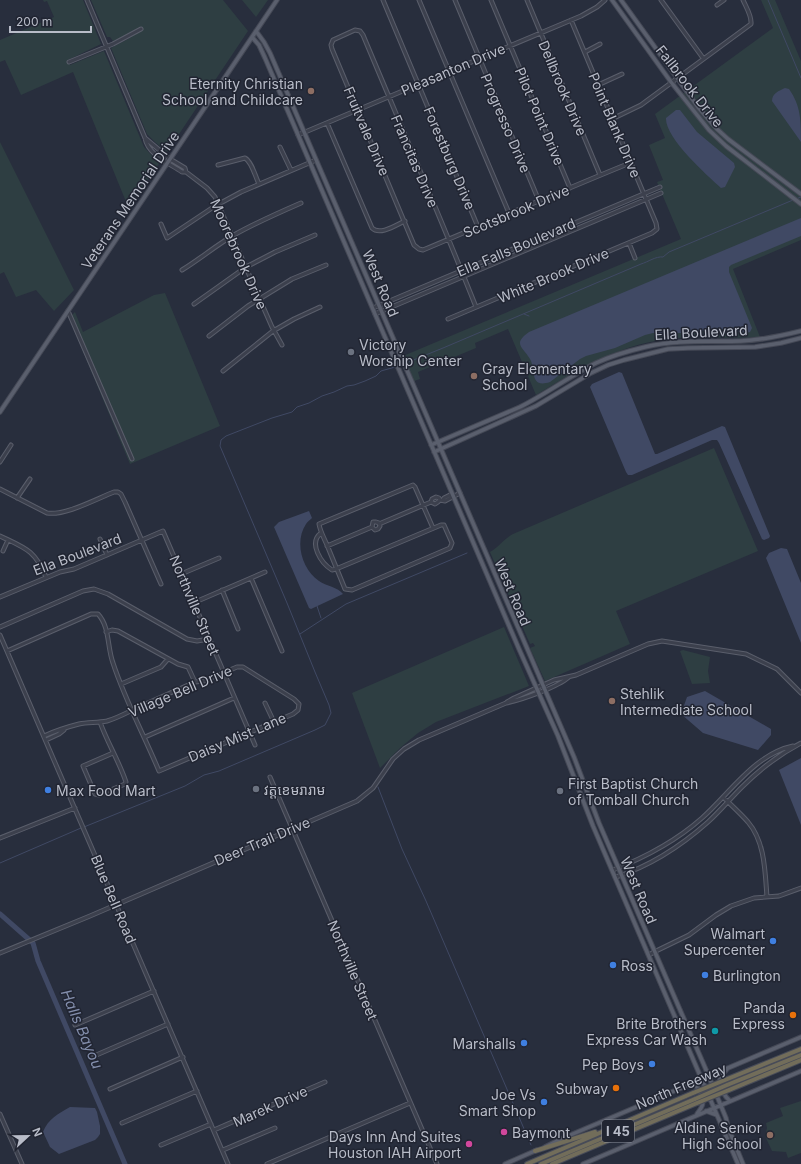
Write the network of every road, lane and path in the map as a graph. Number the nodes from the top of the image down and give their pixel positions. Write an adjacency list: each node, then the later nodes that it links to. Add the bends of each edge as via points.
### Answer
1 (87, 0): 25 (street, Moorebrook Drive)
2 (277, 0): 17 (main road, Veterans Memorial Drive)
3 (383, 0): 36 (street, Forestburg Drive)
4 (419, 0): 32 (street)
5 (454, 0): 28 (street, Progresso Drive)
6 (491, 0): 23 (street, Pilot Point Drive)
7 (527, 0): 18 (street, Dellbrook Drive)
8 (605, 0): 15 (street, Pleasanton Drive)
9 (612, 0): 24 (main road, Fallbrook Drive)
10 (620, 0): 21 (main road, Fallbrook Drive)
11 (661, 0): 29 (street)
12 (724, 0): 14 (street)
13 (743, 0): 29 (street, via 752,21)
14 (718, 5)
15 (571, 20): 18 (street, Pleasanton Drive); 26 (street, Point Blank Drive)
16 (141, 29): 25 (street)
17 (256, 31): 20 (main road, Veterans Memorial Drive); 30 (main road, West Road)
18 (540, 33): 23 (street, Pleasanton Drive); 58 (street, Dellbrook Drive)
19 (344, 34): 40 (street, Francitas Drive, via 355,30 361,33); 41 (street, Fruitvale Drive, via 332,40 331,45)
20 (252, 38): 27 (main road, West Road); 50 (main road, Veterans Memorial Drive)
21 (650, 40): 24 (main road); 34 (main road, Fallbrook Drive)
22 (600, 44): 26 (street)
23 (510, 45): 28 (street, Pleasanton Drive); 61 (street, Pilot Point Drive)
24 (644, 45): 35 (main road, Fallbrook Drive)
25 (106, 47): 31 (street); 48 (street, Moorebrook Drive)
26 (584, 52): 37 (street, Point Blank Drive)
27 (265, 57): 30 (main road); 39 (main road, West Road)
28 (479, 58): 32 (street, Pleasanton Drive); 66 (street, Progresso Drive)
29 (703, 58): 34 (street)
30 (273, 60): 38 (main road, West Road)
31 (70, 62)
32 (449, 71): 36 (street, Pleasanton Drive); 70 (street)
33 (622, 74): 37 (street)
34 (676, 78): 35 (street); 44 (main road, Fallbrook Drive)
35 (671, 82): 42 (street, via 635,109); 46 (main road, Fallbrook Drive)
36 (418, 84): 40 (street, Pleasanton Drive); 77 (street, Forestburg Drive)
37 (598, 85): 42 (street, Point Blank Drive)
38 (287, 93): 39 (main road); 45 (main road, West Road)
39 (281, 95): 47 (main road, West Road)
40 (388, 96): 41 (street, Pleasanton Drive); 82 (street, Francitas Drive)
41 (358, 110): 43 (street, Pleasanton Drive); 74 (street, Fruitvale Drive)
42 (612, 119): 54 (street, Point Blank Drive)
43 (328, 123): 45 (street, Pleasanton Drive); 74 (street, via 372,228 380,231)
44 (717, 129): 46 (main road); 64 (main road, Fallbrook Drive)
45 (304, 132): 47 (street, Pleasanton Drive); 51 (main road, West Road)
46 (712, 133): 69 (main road, Fallbrook Drive)
47 (298, 135): 52 (main road, West Road)
48 (145, 138): 50 (street, Moorebrook Drive); 53 (street, Moorebrook Drive, via 151,150)
49 (280, 147): 56 (street)
50 (170, 159): 53 (main road, Veterans Memorial Drive); 57 (street, Moorebrook Drive, via 185,168)
51 (316, 160): 52 (street); 71 (main road, West Road)
52 (309, 162): 56 (street); 72 (main road, West Road)
53 (168, 163): 57 (street, Moorebrook Drive); 100 (main road, Veterans Memorial Drive)
54 (630, 163): 58 (street, Scotsbrook Drive); 63 (street, Point Blank Drive)
55 (218, 165): 59 (street, via 247,159)
56 (291, 170): 59 (street)
57 (186, 172): 68 (street, Moorebrook Drive, via 207,188)
58 (600, 175): 61 (street, Scotsbrook Drive)
59 (259, 184): 68 (street)
60 (660, 187): 63 (street, Ella Falls Boulevard)
61 (570, 188): 66 (street, Scotsbrook Drive)
62 (661, 193): 65 (street, Ella Falls Boulevard)
63 (644, 194): 65 (street, Point Blank Drive); 73 (street, Ella Falls Boulevard)
64 (801, 194)
65 (646, 200): 76 (street, Ella Falls Boulevard); 78 (street, Point Blank Drive)
66 (539, 201): 70 (street, Scotsbrook Drive)
67 (301, 203): 81 (street)
68 (219, 204): 75 (street, via 167,238); 81 (street, Moorebrook Drive)
69 (801, 204)
70 (509, 213): 77 (street, Scotsbrook Drive)
71 (340, 215): 72 (main road); 86 (main road, West Road)
72 (333, 218): 88 (main road, West Road)
73 (582, 219): 76 (street); 83 (street, Ella Falls Boulevard)
74 (405, 221): 79 (street, Fruitvale Drive)
75 (161, 224)
76 (585, 225): 85 (street, Ella Falls Boulevard)
77 (478, 227): 82 (street, Scotsbrook Drive)
78 (657, 230): 84 (street, White Brook Drive)
79 (410, 234): 82 (street, Scotsbrook Drive, via 415,247 419,250)
80 (315, 235): 90 (street)
81 (233, 236): 90 (street, Moorebrook Drive); 91 (street)
82 (448, 240): 92 (street, Francitas Drive)
83 (529, 242): 85 (street); 92 (street, Ella Falls Boulevard)
84 (629, 242): 87 (street); 98 (street, White Brook Drive)
85 (531, 248): 93 (street, Ella Falls Boulevard)
86 (358, 257): 88 (main road); 96 (main road, West Road)
87 (635, 258)
88 (352, 259): 99 (main road, West Road)
89 (326, 265): 94 (street, via 292,279)
90 (246, 267): 94 (street, Moorebrook Drive); 95 (street)
91 (182, 270)
92 (461, 270): 93 (street, Francitas Drive); 96 (street, Ella Falls Boulevard)
93 (464, 276): 98 (street, Francitas Drive); 101 (street, Ella Falls Boulevard)
94 (260, 299): 104 (street, Moorebrook Drive); 106 (street)
95 (194, 304)
96 (379, 305): 99 (street, Ella Falls Boulevard); 101 (main road, West Road)
97 (320, 307): 104 (street)
98 (476, 307): 103 (street, White Brook Drive)
99 (373, 308): 102 (main road, West Road)
100 (68, 311): 116 (main road, Veterans Memorial Drive); 124 (street)
101 (381, 311): 102 (street, Ella Falls Boulevard); 119 (main road, West Road)
102 (375, 314): 121 (main road, West Road)
103 (448, 319)
104 (273, 331): 109 (street, Moorebrook Drive); 113 (street)
105 (801, 331): 108 (main road, Ella Boulevard)
106 (209, 336)
107 (801, 338): 110 (main road, Ella Boulevard)
108 (755, 340): 110 (main road); 111 (main road, Ella Boulevard, via 677,341)
109 (282, 345)
110 (755, 347): 112 (main road, Ella Boulevard, via 678,348)
111 (632, 350): 112 (main road); 114 (main road, Ella Boulevard, via 597,362)
112 (634, 357): 115 (main road, Ella Boulevard, via 596,371)
113 (223, 371)
114 (533, 400): 115 (main road); 117 (main road, Ella Boulevard)
115 (537, 406): 118 (main road, Ella Boulevard)
116 (0, 412)
117 (490, 420): 118 (main road); 119 (main road, Ella Boulevard)
118 (493, 426): 122 (main road, Ella Boulevard)
119 (438, 442): 121 (main road, Ella Boulevard); 122 (main road, West Road)
120 (11, 445): 125 (street)
121 (431, 445): 123 (main road, West Road)
122 (440, 449): 123 (main road, Ella Boulevard); 128 (main road, West Road)
123 (434, 452): 129 (main road, West Road)
124 (132, 459)
125 (0, 462)
126 (30, 479): 130 (street)
127 (0, 489): 130 (street)
128 (460, 493): 129 (street); 137 (main road, West Road)
129 (453, 496): 131 (street, via 445,501 441,500 434,504 431,502); 139 (main road, West Road)
130 (17, 498): 142 (street, via 47,513 60,514 118,492 123,497)
131 (423, 506): 132 (street); 134 (street); 136 (street, via 415,487 411,485 319,524)
132 (379, 524): 133 (street, via 374,522); 133 (street, via 378,529)
133 (372, 527): 143 (street)
134 (433, 528): 147 (street); 147 (street, via 443,524 452,542 450,548 348,590 345,589)
135 (163, 531): 142 (street, Ella Boulevard); 151 (street, Northville Street)
136 (321, 533): 143 (street); 147 (street, via 317,544 319,556 326,566 332,570)
137 (476, 533): 139 (main road); 148 (main road, West Road)
138 (0, 536): 141 (street)
139 (471, 536): 150 (main road, West Road)
140 (100, 539): 145 (street)
141 (8, 540): 144 (street); 152 (street, via 34,556)
142 (142, 540): 145 (street, Ella Boulevard); 154 (street)
143 (327, 546): 147 (street)
144 (3, 551)
145 (107, 555): 152 (street, Ella Boulevard)
146 (219, 558): 151 (street)
147 (336, 569)
148 (492, 570): 150 (main road); 163 (main road, West Road)
149 (265, 572): 153 (street)
150 (486, 572): 165 (main road, West Road)
151 (181, 574): 157 (street, Northville Street)
152 (46, 577): 156 (street, Ella Boulevard)
153 (251, 578): 155 (street); 164 (street)
154 (161, 584)
155 (222, 590): 157 (street); 159 (street)
156 (0, 597)
157 (193, 603): 162 (street, Northville Street)
158 (0, 627): 162 (street, via 94,589 108,594 187,639)
159 (238, 629)
160 (106, 632): 166 (street, via 99,615 95,613); 167 (street, via 118,631); 171 (street, via 112,662)
161 (0, 635): 166 (street, Blue Bell Road)
162 (209, 639): 168 (street, Northville Street)
163 (526, 648): 165 (main road); 172 (main road, West Road)
164 (282, 651)
165 (519, 651): 173 (main road, West Road)
166 (7, 652): 188 (street, Blue Bell Road)
167 (168, 659): 170 (street, via 188,667); 171 (street, via 161,667)
168 (223, 672): 170 (street, Village Bell Drive, via 204,681); 177 (street, Village Bell Drive, via 237,666 243,667); 178 (street, Northville Street)
169 (568, 677): 172 (street, Deer Trail Drive); 174 (street, Deer Trail Drive); 176 (street, Deer Trail Drive, via 648,644 669,641 746,654 777,669)
170 (195, 682): 181 (street, Village Bell Drive)
171 (121, 684): 181 (street)
172 (542, 686): 173 (street, Deer Trail Drive); 174 (main road, West Road)
173 (536, 688): 175 (main road, West Road); 180 (street, Deer Trail Drive)
174 (544, 690): 175 (street, Deer Trail Drive); 185 (main road, West Road)
175 (538, 692): 180 (street, Deer Trail Drive); 187 (main road, West Road)
176 (801, 692)
177 (290, 696): 183 (street, Daisy Mist Lane, via 297,701 298,710)
178 (234, 698): 184 (street, Northville Street); 186 (street)
179 (265, 703): 183 (street)
180 (506, 704): 203 (street, Deer Trail Drive, via 419,740 393,759 373,788 356,801)
181 (133, 710): 182 (street, Village Bell Drive); 186 (street)
182 (100, 722): 188 (street, Village Bell Drive, via 78,724); 192 (street)
183 (274, 722): 184 (street, Daisy Mist Lane)
184 (249, 732): 186 (street, Daisy Mist Lane, via 159,771); 190 (street, Northville Street)
185 (563, 734): 187 (main road); 194 (main road, West Road)
186 (145, 736)
187 (558, 736): 195 (main road, West Road)
188 (45, 738): 198 (street, Blue Bell Road)
189 (801, 743): 191 (street)
190 (255, 745)
191 (795, 746): 196 (street, via 776,752 749,771); 197 (street, via 761,770)
192 (113, 753): 192 (street, via 126,782 99,795 95,794 83,766)
193 (270, 777): 203 (street, Northville Street)
194 (581, 779): 195 (main road); 201 (main road, West Road)
195 (576, 780): 202 (main road, West Road)
196 (723, 797): 197 (street); 199 (street)
197 (728, 802): 200 (street); 210 (street, via 748,822 758,839 763,856)
198 (75, 808): 204 (street); 211 (street, Blue Bell Road)
199 (704, 817): 200 (street); 205 (street, via 662,848)
200 (709, 821): 207 (street, via 665,854)
201 (599, 823): 202 (main road); 205 (main road, West Road)
202 (593, 826): 206 (main road, West Road)
203 (292, 829): 211 (street, Deer Trail Drive); 241 (street, Northville Street)
204 (0, 838)
205 (618, 868): 206 (street); 207 (main road, West Road)
206 (613, 870): 208 (main road, West Road)
207 (621, 875): 208 (street); 212 (main road, West Road)
208 (616, 877): 214 (main road, West Road)
209 (801, 888): 210 (street)
210 (768, 897): 212 (street, via 754,898 731,906 689,936)
211 (117, 905): 213 (street, Deer Trail Drive); 216 (street, Blue Bell Road)
212 (654, 952): 214 (street); 215 (main road, West Road)
213 (0, 953)
214 (649, 955): 217 (main road, West Road)
215 (670, 990): 217 (main road); 218 (main road, West Road)
216 (154, 991): 219 (street, Blue Bell Road); 220 (street)
217 (665, 992): 221 (main road, West Road)
218 (685, 1023): 221 (main road); 232 (main road, West Road)
219 (168, 1024): 227 (street); 228 (street, Blue Bell Road)
220 (75, 1025)
221 (680, 1026): 233 (main road, West Road)
222 (801, 1037): 230 (main road)
223 (801, 1045): 225 (highway)
224 (801, 1049): 225 (highway, North Freeway / I 45)
225 (791, 1053): 248 (highway, North Freeway / I 45, bridge)
226 (801, 1055): 236 (highway, North Freeway / I 45)
227 (94, 1056)
228 (183, 1057): 237 (street); 238 (street, Blue Bell Road)
229 (801, 1060): 236 (highway, North Freeway / I 45)
230 (728, 1068): 232 (main road); 240 (main road, via 720,1082 725,1096)
231 (801, 1071): 240 (main road)
232 (709, 1077): 233 (main road); 242 (main road, West Road)
233 (702, 1079): 235 (main road); 243 (main road, West Road)
234 (326, 1082): 254 (street, Marek Drive)
235 (693, 1083): 246 (main road, via 703,1101); 258 (main road)
236 (728, 1087): 239 (highway, North Freeway / I 45, bridge)
237 (110, 1089)
238 (197, 1091): 249 (street); 250 (street, Blue Bell Road)
239 (696, 1101): 259 (highway, North Freeway / I 45); 266 (highway, North Freeway / I 45)
240 (730, 1101): 242 (main road)
241 (410, 1103): 262 (street); 263 (street, Northville Street)
242 (721, 1105): 243 (main road); 251 (main road, West Road)
243 (714, 1108): 244 (main road); 247 (main road, West Road)
244 (706, 1111): 246 (main road); 247 (main road)
245 (0, 1114): 260 (street)
246 (696, 1115): 268 (main road)
247 (717, 1115): 253 (main road, West Road)
248 (631, 1119): 258 (highway); 265 (highway, North Freeway / I 45)
249 (122, 1123)
250 (211, 1124): 254 (street, Blue Bell Road); 255 (street, Marek Drive)
251 (728, 1127): 253 (main road); 256 (main road, West Road)
252 (275, 1128): 257 (street)
253 (723, 1129): 256 (main road, West Road)
254 (214, 1130): 257 (street, Blue Bell Road)
255 (161, 1145)
256 (734, 1149): 269 (main road, West Road); 270 (main road, West Road)
257 (223, 1150): 261 (street, Blue Bell Road)
258 (535, 1151): 264 (main road)
259 (557, 1163): 267 (highway, North Freeway / I 45)
260 (22, 1164)
261 (228, 1164)
262 (267, 1164)
263 (437, 1164)
264 (505, 1164)
265 (526, 1164)
266 (541, 1164)
267 (552, 1164)
268 (582, 1164)
269 (738, 1164)
270 (743, 1164)

